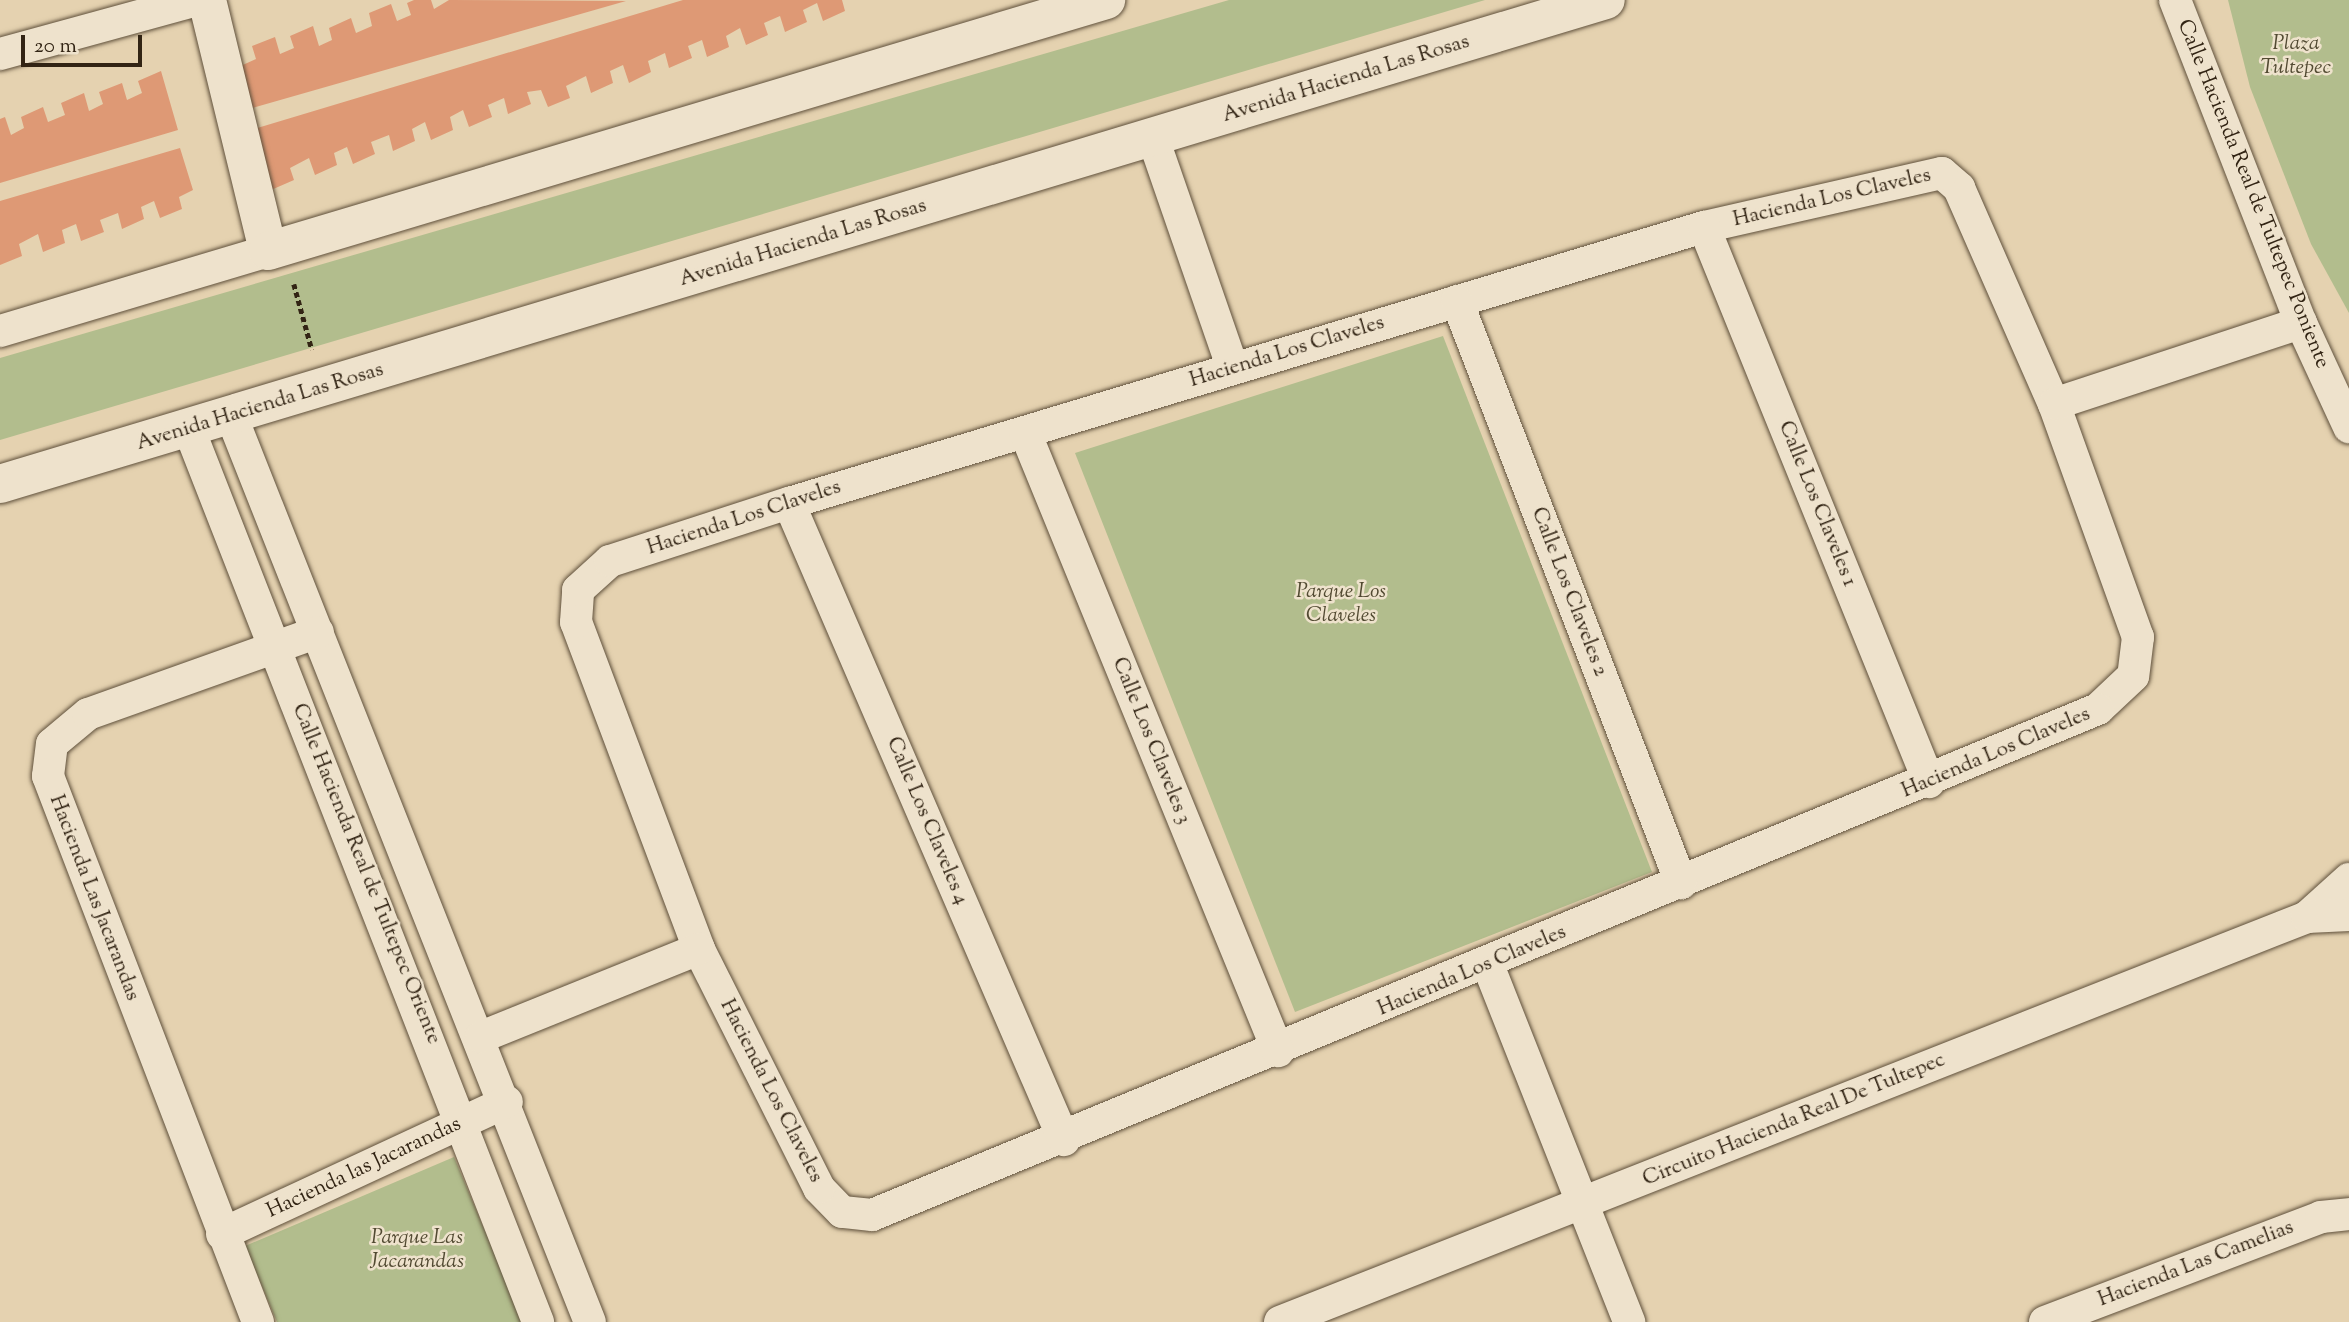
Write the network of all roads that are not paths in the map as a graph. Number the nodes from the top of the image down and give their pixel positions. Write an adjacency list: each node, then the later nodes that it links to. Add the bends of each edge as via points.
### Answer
1 (198, 0): 6 (street)
2 (207, 0): 9 (main road)
3 (1106, 0): 9 (main road)
4 (1606, 0): 7 (main road, Avenida Hacienda Las Rosas)
5 (2175, 0): 11 (street, Calle Hacienda Real de Tultepec Poniente)
6 (0, 54)
7 (1153, 138): 13 (street); 15 (main road, Avenida Hacienda Las Rosas)
8 (1704, 227): 10 (street, Hacienda Los Claveles); 14 (street, Hacienda Los Claveles, via 1942,173 1959,188); 23 (street, Calle Los Claveles 1)
9 (276, 248): 12 (street)
10 (1457, 301): 13 (street, Hacienda Los Claveles); 25 (street, Calle Los Claveles 2)
11 (2301, 323): 14 (street); 16 (street, Calle Hacienda Real de Tultepec Poniente)
12 (0, 331)
13 (1233, 369): 18 (street, Hacienda Los Claveles)
14 (2054, 404): 23 (street, Hacienda Los Claveles, via 2138,637 2133,677 2098,709)
15 (231, 415): 17 (main road, Avenida Hacienda Las Rosas); 21 (street)
16 (2349, 425)
17 (189, 429): 19 (main road, Avenida Hacienda Las Rosas); 22 (street, Calle Hacienda Real de Tultepec Oriente)
18 (1025, 432): 20 (street, Hacienda Los Claveles); 31 (street, Calle Los Claveles 3)
19 (0, 484)
20 (789, 503): 28 (street, Hacienda Los Claveles, via 610,561 578,590 576,622); 34 (street, Calle Los Claveles 4)
21 (318, 632): 22 (street, Hacienda Las Jacarandas); 30 (street)
22 (276, 648): 33 (street, Calle Hacienda Real de Tultepec Oriente); 37 (street, Hacienda Las Jacarandas, via 88,714 52,744 48,776)
23 (1929, 782): 25 (street, Hacienda Los Claveles)
24 (2349, 879): 27 (street, Circuito Hacienda Real De Tultepec)
25 (1681, 883): 29 (street, Hacienda Los Claveles)
26 (2349, 915): 27 (street, Circuito Hacienda Real De Tultepec)
27 (2307, 917): 35 (street, Circuito Hacienda Real De Tultepec)
28 (699, 949): 30 (street); 34 (street, Hacienda Los Claveles, via 819,1188 842,1212 872,1215)
29 (1488, 965): 31 (street, Hacienda Los Claveles); 35 (street)
30 (481, 1037): 32 (street)
31 (1278, 1051): 34 (street, Hacienda Los Claveles)
32 (507, 1102): 33 (street, Hacienda las Jacarandas); 41 (street)
33 (465, 1121): 37 (street, Hacienda las Jacarandas); 40 (street, Calle Hacienda Real de Tultepec Oriente)
34 (1064, 1140)
35 (1582, 1204): 42 (street, Circuito Hacienda Real De Tultepec); 43 (street)
36 (2349, 1214): 38 (street, Hacienda Las Camelias, via 2321,1217)
37 (222, 1234): 39 (street, Hacienda Las Jacarandas)
38 (2114, 1309): 44 (street, Hacienda Las Camelias)
39 (258, 1322)
40 (538, 1322)
41 (590, 1322)
42 (1280, 1322)
43 (1629, 1322)
44 (2045, 1322)

